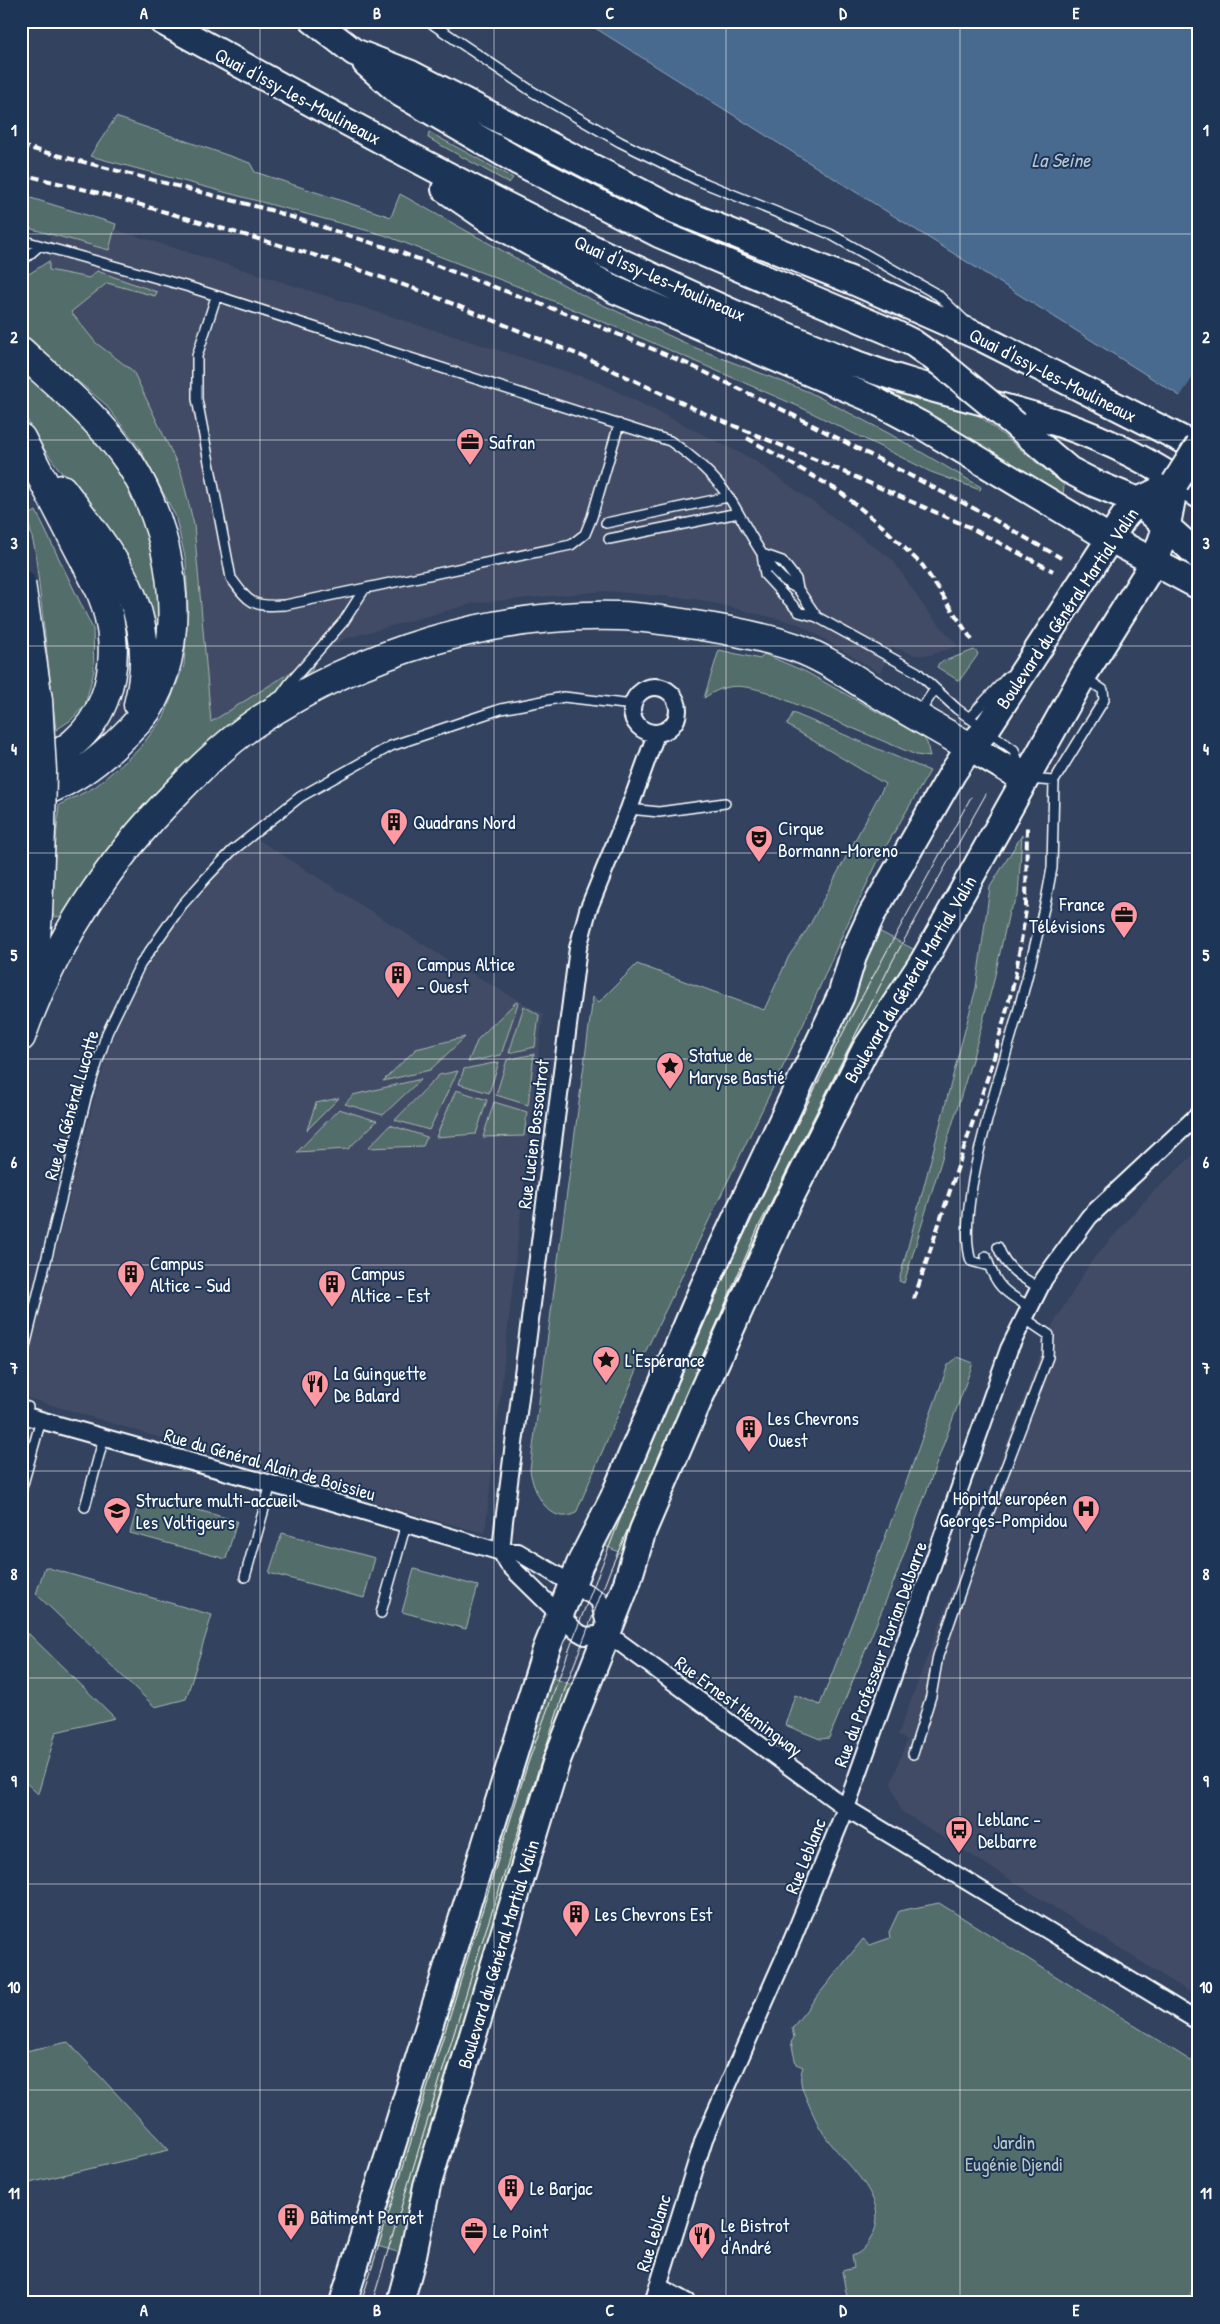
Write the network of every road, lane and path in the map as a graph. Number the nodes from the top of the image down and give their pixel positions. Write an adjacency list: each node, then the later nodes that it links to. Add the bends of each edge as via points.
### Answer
1 (162, 21): 5 (main road, Quai d'Issy-les-Moulineaux)
2 (314, 21): 4 (main road, Quai d'Issy-les-Moulineaux)
3 (428, 21): 10 (lane, via 533,92 620,142 697,180 830,234 933,292)
4 (354, 52): 10 (main road, Quai d'Issy-les-Moulineaux, via 411,74 675,210 853,281); 17 (main road, bridge, via 400,93 519,162 659,234 913,344 937,360 1069,470)
5 (351, 126): 15 (main road, Quai d'Issy-les-Moulineaux, via 618,262 838,357 887,375 1062,425 1114,445); 21 (main road, via 490,220 615,290 870,398)
6 (21, 240): 7 (lane)
7 (39, 246): 8 (lane); 9 (lane)
8 (21, 262)
9 (216, 297): 12 (lane); 28 (lane, via 197,356 197,399 231,578 245,597 261,606)
10 (982, 338): 14 (main road, Quai d'Issy-les-Moulineaux)
11 (21, 351): 35 (highway, via 101,426 129,463 160,529 169,568 172,623 164,669 153,701)
12 (619, 424): 16 (lane, via 670,441 697,459); 28 (lane, via 592,517 585,534 570,545)
13 (21, 437): 35 (highway, via 105,547 136,605 145,661); 38 (highway, via 100,590 108,609 114,644 112,678 91,722 67,748)
14 (1198, 447): 15 (main road, bridge)
15 (1184, 486): 17 (main road, Boulevard du Général Martial Valin); 20 (main road, Boulevard du Général Martial Valin)
16 (728, 497): 18 (lane); 19 (lane)
17 (1138, 501): 20 (main road); 21 (main road, Boulevard du Général Martial Valin)
18 (738, 513): 22 (lane); 23 (lane)
19 (606, 523)
20 (1167, 526): 24 (main road); 25 (main road, Boulevard du Général Martial Valin)
21 (1109, 538): 25 (main road); 36 (main road, Boulevard du Général Martial Valin, via 1051,627)
22 (609, 539)
23 (762, 554): 29 (lane, via 782,561); 29 (lane, via 765,575 800,612)
24 (1199, 556)
25 (1154, 562): 27 (main road); 30 (main road, Boulevard du Général Martial Valin)
26 (21, 583): 44 (highway, bridge, via 38,700 42,771 38,914)
27 (1199, 586)
28 (365, 588): 33 (lane, via 344,621 289,684)
29 (818, 617): 31 (lane, via 917,672)
30 (1082, 676): 39 (main road, Boulevard du Général Martial Valin); 40 (lane, via 1103,690 1104,700)
31 (935, 689): 34 (lane); 36 (lane)
32 (633, 705): 37 (street, via 637,725); 37 (street, via 638,695 653,688 662,688 674,697 678,713 676,721 664,732); 51 (lane, Rue du Général Lucotte, via 564,697 501,709 392,746 300,797 232,851 206,877 182,904 140,965 107,1033 86,1098)
33 (267, 716): 34 (highway, via 380,658 446,637 509,623 621,616 713,628 798,648 824,660); 44 (highway, via 216,753 149,820 110,867 64,940)
34 (916, 717): 36 (highway)
35 (132, 728): 41 (highway, via 103,758 73,778)
36 (975, 732): 39 (main road); 60 (main road, Boulevard du Général Martial Valin, via 872,914 854,953 841,996 703,1288 613,1499 583,1557)
37 (656, 734): 43 (street, Rue Lucien Bossoutrot)
38 (21, 768)
39 (1024, 779): 40 (lane); 63 (main road, Boulevard du Général Martial Valin, via 923,962 865,1050 786,1204 643,1530)
40 (1054, 781): 48 (lane, via 1052,868 1046,900 970,1202 968,1244 971,1261)
41 (21, 798)
42 (725, 803): 43 (lane, via 658,812)
43 (629, 809): 58 (street, Rue Lucien Bossoutrot, via 588,910 578,948)
44 (26, 1025)
45 (1199, 1114): 49 (street, Rue du Professeur Florian Delbarre, via 1089,1217)
46 (998, 1247): 49 (lane, via 1009,1267)
47 (986, 1256): 48 (lane)
48 (990, 1266): 50 (lane, via 994,1278)
49 (1040, 1288): 50 (street, Rue du Professeur Florian Delbarre)
50 (1027, 1312): 64 (lane, via 1049,1335 1048,1356 938,1656 931,1696); 65 (street, Rue du Professeur Florian Delbarre, via 1009,1349)
51 (21, 1363)
52 (29, 1412): 53 (street, Rue du Général Alain de Boissieu); 55 (lane)
53 (104, 1437): 54 (street, Rue du Général Alain de Boissieu); 56 (lane)
54 (271, 1484): 57 (street, Rue du Général Alain de Boissieu); 59 (lane)
55 (21, 1491)
56 (86, 1507)
57 (406, 1524): 58 (street, Rue du Général Alain de Boissieu); 62 (lane)
58 (502, 1552): 60 (street, Rue du Général Alain de Boissieu, via 518,1552); 61 (street, via 508,1564)
59 (245, 1577)
60 (566, 1580): 61 (main road, Boulevard du Général Martial Valin); 63 (street, via 599,1600)
61 (554, 1609): 63 (street, via 585,1636); 69 (main road, Boulevard du Général Martial Valin, via 526,1712)
62 (381, 1612)
63 (608, 1634): 65 (street, Rue Ernest Hemingway); 68 (main road, Boulevard du Général Martial Valin, via 554,1770 427,2186)
64 (914, 1754)
65 (846, 1808): 66 (street, Rue Leblanc); 67 (street, Rue Leblanc, via 793,1938 704,2139)
66 (1199, 2022)
67 (658, 2286): 70 (street, Rue Leblanc); 71 (street)
68 (404, 2291)
69 (342, 2303)
70 (653, 2303)
71 (688, 2303)

